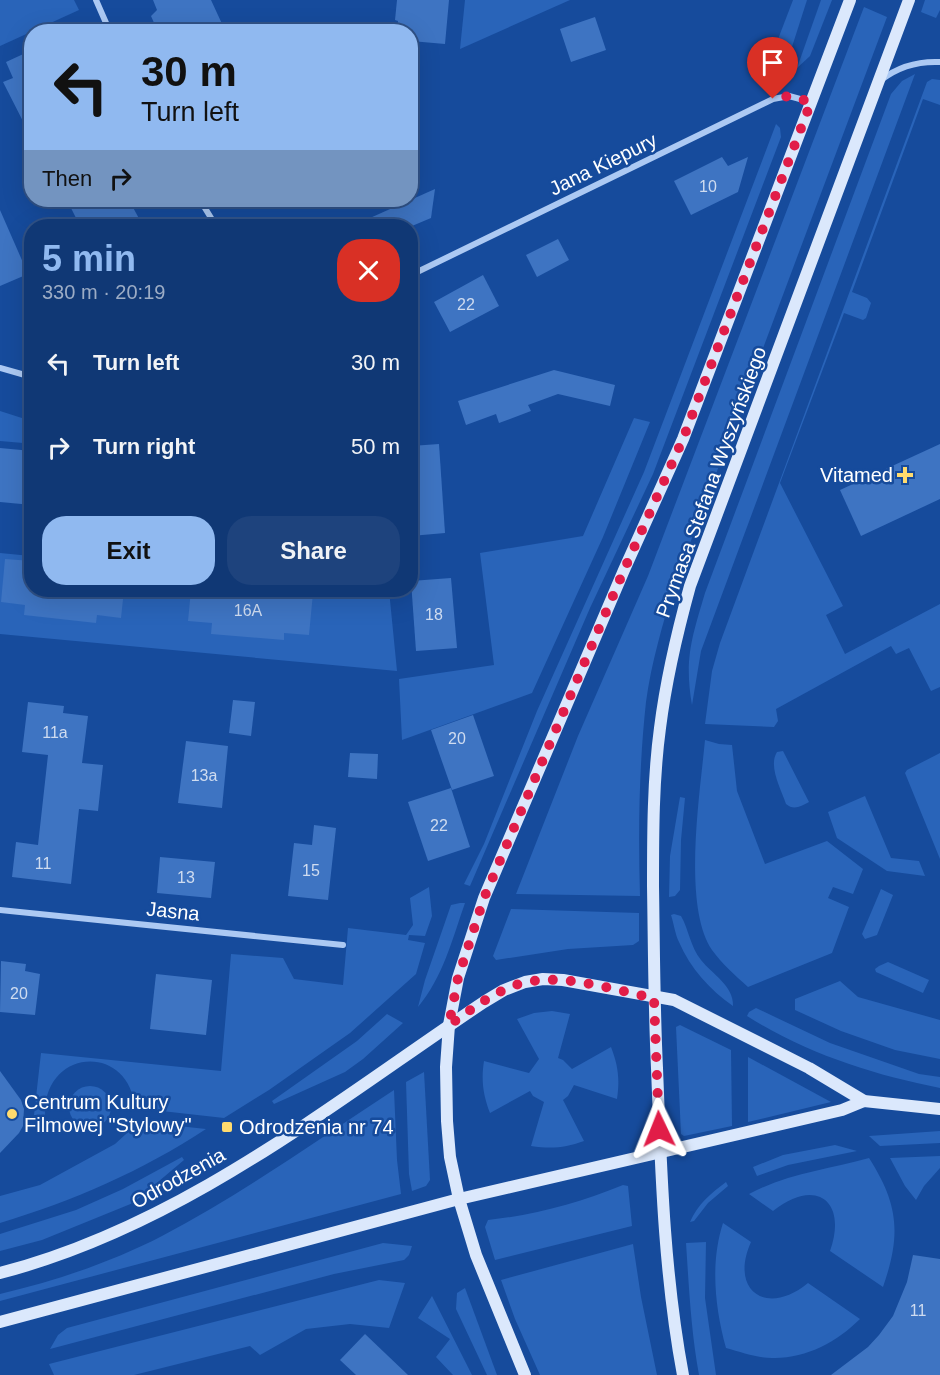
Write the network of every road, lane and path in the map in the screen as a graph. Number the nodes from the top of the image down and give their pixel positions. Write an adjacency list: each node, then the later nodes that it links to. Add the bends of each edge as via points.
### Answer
1 (96, 0): 4 (street)
2 (850, 0): 7 (main road, Prymasa Stefana Wyszyńskiego)
3 (909, 0): 6 (main road, Prymasa Stefana Wyszyńskiego)
4 (106, 24)
5 (940, 62): 6 (street, via 911,64)
6 (878, 82): 13 (main road, Prymasa Stefana Wyszyńskiego, via 690,586 678,631 659,729 655,784)
7 (811, 102): 8 (street, Jana Kiepury, via 789,96 773,99); 14 (main road, Prymasa Stefana Wyszyńskiego, via 683,439 484,898 458,978)
8 (418, 272)
9 (0, 368): 10 (street)
10 (24, 375)
11 (0, 909): 12 (street, Jasna)
12 (343, 945)
13 (654, 998): 14 (main road, Odrodzenia, via 543,979 504,990); 15 (main road, Odrodzenia, via 674,1000 710,1017); 17 (main road, Prymasa Stefana Wyszyńskiego)
14 (449, 1025): 18 (main road, Prymasa Stefana Wyszyńskiego, via 447,1121); 19 (main road, Odrodzenia, via 245,1164 171,1206 69,1253)
15 (864, 1101): 16 (main road); 17 (main road, via 842,1110)
16 (940, 1109)
17 (660, 1151): 18 (main road); 22 (main road)
18 (459, 1199): 20 (main road); 21 (main road, via 482,1274)
19 (0, 1273)
20 (0, 1322)
21 (525, 1375)
22 (683, 1375)

